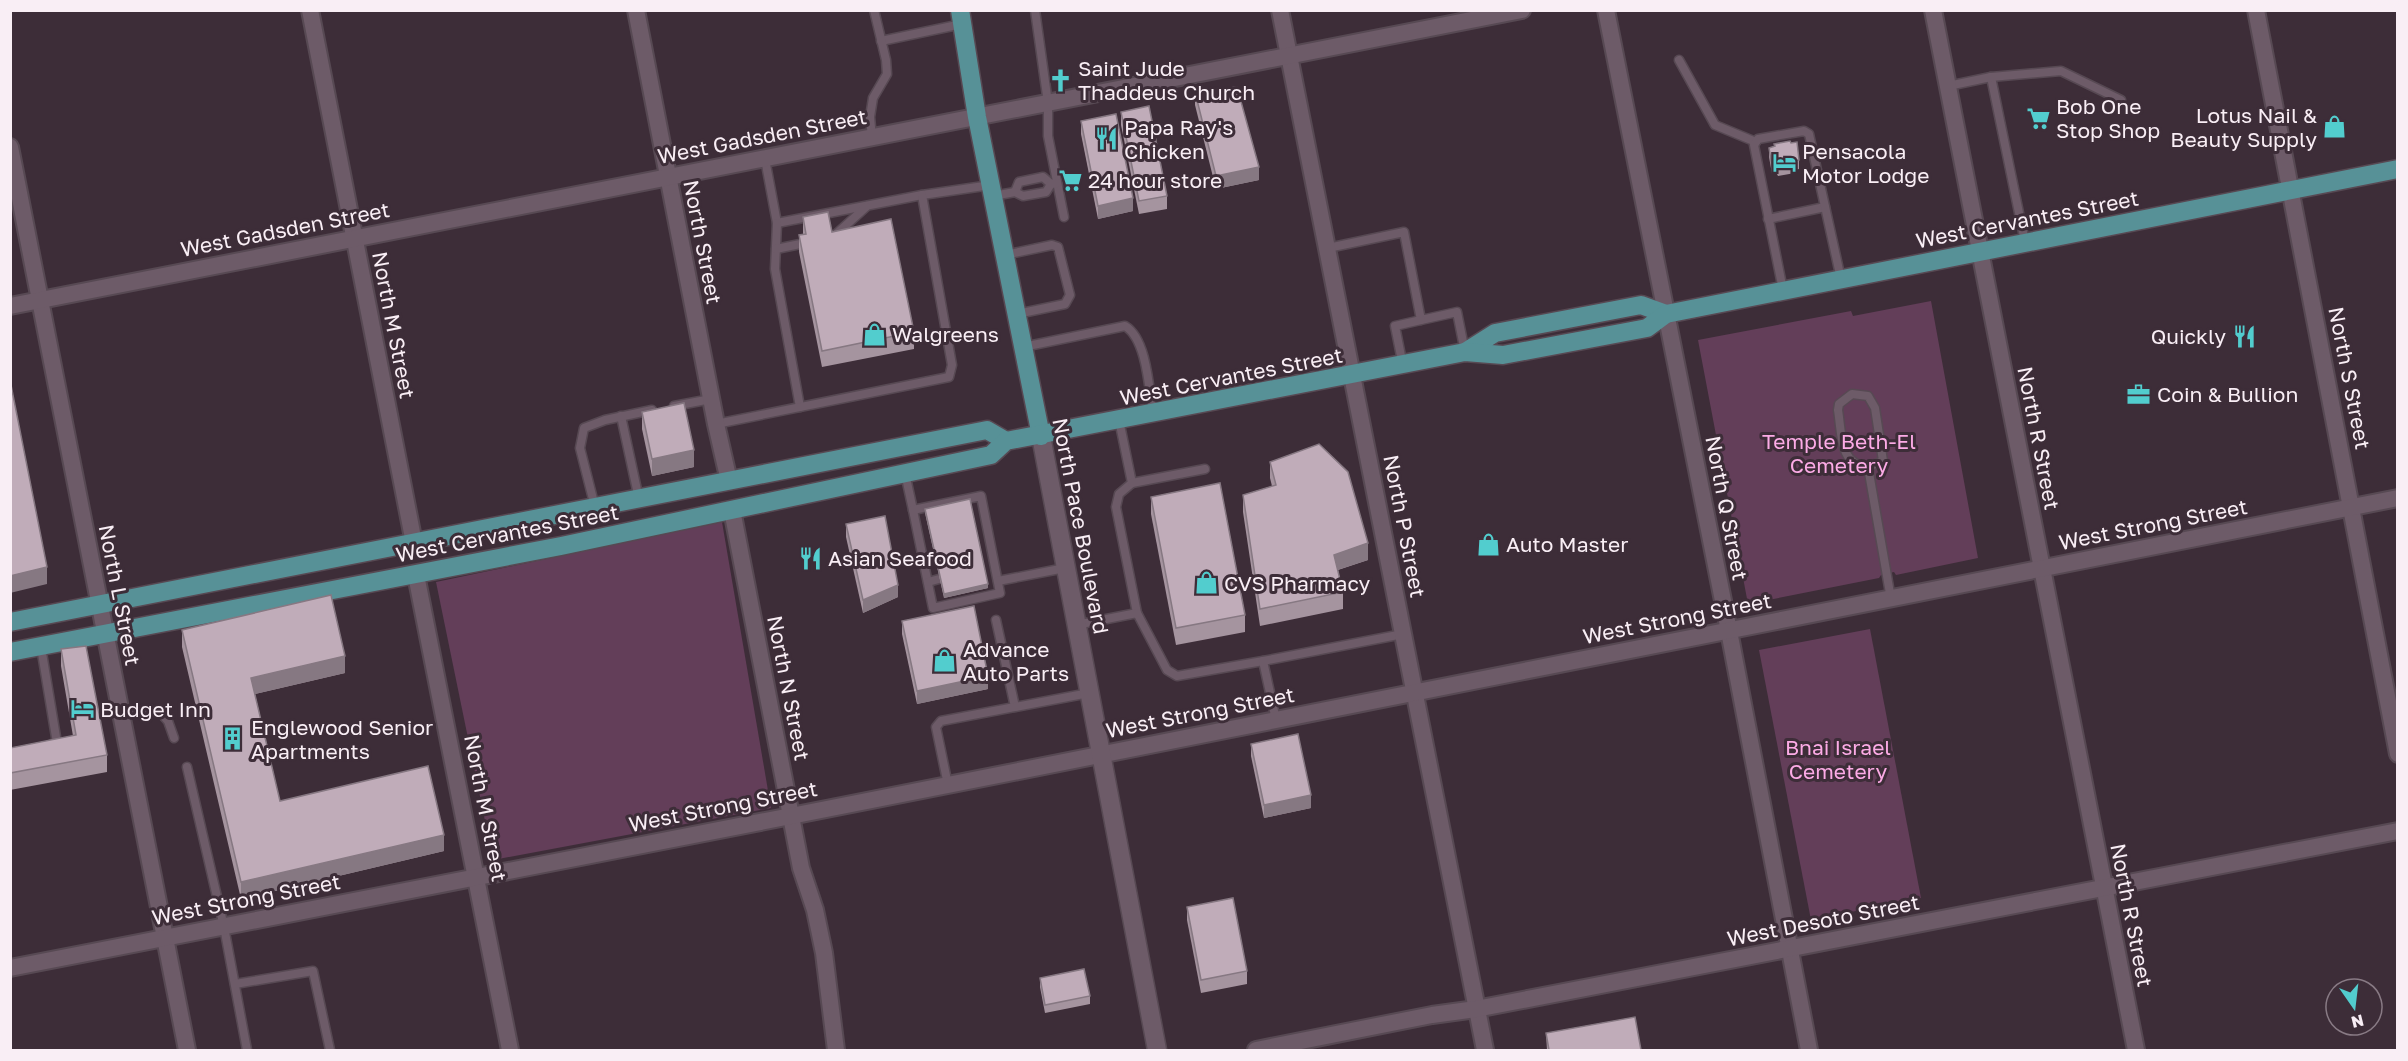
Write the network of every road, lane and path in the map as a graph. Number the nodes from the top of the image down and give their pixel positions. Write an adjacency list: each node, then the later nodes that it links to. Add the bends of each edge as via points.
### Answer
1 (310, 10): 36 (street, North M Street)
2 (636, 10): 24 (street, North Street)
3 (874, 10): 11 (lane)
4 (1035, 10): 17 (lane)
5 (1280, 10): 12 (street, North P Street)
6 (1522, 10): 12 (street, West Gadsden Street)
7 (1606, 10): 47 (street, North Q Street)
8 (1934, 10): 15 (street, North R Street)
9 (2256, 10): 26 (street, North S Street)
10 (961, 17): 11 (lane); 18 (main road, North Pace Boulevard)
11 (881, 40): 19 (lane, via 887,74 873,98)
12 (1290, 55): 17 (street, West Gadsden Street); 39 (street, North P Street)
13 (1680, 60): 20 (lane, via 1715,125)
14 (1991, 77): 15 (lane); 16 (lane, via 2061,71); 37 (lane)
15 (1948, 86): 41 (street, North R Street)
16 (2121, 100)
17 (1048, 103): 18 (street, West Gadsden Street); 25 (lane)
18 (977, 117): 19 (street, West Gadsden Street); 27 (main road, North Pace Boulevard)
19 (872, 138): 22 (street, West Gadsden Street)
20 (1756, 142): 31 (lane, via 1804,131 1809,134); 33 (lane)
21 (10, 147): 45 (street, North L Street)
22 (765, 159): 24 (street, West Gadsden Street); 34 (lane)
23 (2397, 169): 26 (main road, West Cervantes Street)
24 (668, 177): 36 (street, West Gadsden Street); 54 (street, North Street)
25 (1054, 184): 28 (lane, via 1046,192 1023,196); 28 (lane, via 1043,177 1019,182); 32 (lane)
26 (2291, 190): 37 (main road, West Cervantes Street); 69 (street, North S Street)
27 (992, 191): 28 (lane); 29 (lane); 42 (main road, North Pace Boulevard)
28 (1015, 192)
29 (922, 195): 30 (lane); 55 (lane, via 952,365 949,377)
30 (866, 207): 34 (lane); 35 (lane, via 836,236)
31 (1825, 207): 33 (lane); 43 (lane)
32 (1064, 217)
33 (1768, 219): 44 (lane)
34 (777, 223): 40 (lane)
35 (830, 237)
36 (354, 239): 45 (street, West Gadsden Street); 77 (street, North M Street)
37 (2025, 242): 41 (main road, West Cervantes Street)
38 (805, 243): 40 (lane)
39 (1328, 248): 49 (lane, via 1404,232); 53 (street, North P Street)
40 (776, 249): 55 (lane, via 775,269)
41 (1980, 251): 43 (main road, West Cervantes Street); 85 (street, North R Street)
42 (1004, 255): 48 (main road, North Pace Boulevard); 48 (lane, via 1058,247 1070,295 1065,304)
43 (1840, 279): 44 (main road, West Cervantes Street)
44 (1783, 290): 47 (main road, West Cervantes Street)
45 (40, 300): 46 (street, West Gadsden Street); 91 (street, North L Street)
46 (10, 306)
47 (1666, 314): 51 (main road, West Cervantes Street, via 1647,328 1503,355); 96 (street, North Q Street)
48 (1017, 315): 50 (main road, North Pace Boulevard)
49 (1421, 320): 51 (lane, via 1456,312); 52 (lane, via 1395,326)
50 (1023, 347): 56 (lane, via 1125,326 1141,346); 60 (main road, North Pace Boulevard)
51 (1465, 352): 52 (main road, West Cervantes Street)
52 (1403, 366): 53 (main road, West Cervantes Street)
53 (1353, 375): 56 (main road, West Cervantes Street); 98 (street, North P Street)
54 (711, 399): 57 (lane); 59 (street, North Street)
55 (800, 406): 59 (lane)
56 (1154, 414): 58 (main road, West Cervantes Street)
57 (621, 416): 68 (lane); 70 (lane, via 584,428 580,448)
58 (1119, 420): 60 (main road, West Cervantes Street); 66 (lane)
59 (716, 424): 65 (street, North Street)
60 (1041, 436): 61 (main road, West Cervantes Street); 83 (main road, North Pace Boulevard)
61 (1006, 441): 64 (main road, West Cervantes Street, via 991,454); 65 (main road, West Cervantes Street, via 987,430)
62 (1868, 467): 62 (lane, via 1857,466 1845,452 1838,410 1839,404 1852,394 1868,396 1875,408 1883,461); 90 (lane)
63 (1205, 469): 66 (lane)
64 (905, 473): 71 (main road, West Cervantes Street); 72 (lane)
65 (729, 481): 68 (main road, West Cervantes Street)
66 (1132, 483): 92 (lane, via 1119,494 1116,507)
67 (2397, 498): 69 (street, West Strong Street)
68 (639, 499): 70 (main road, West Cervantes Street)
69 (2351, 507): 85 (street, West Strong Street); 109 (street, North S Street)
70 (595, 508): 77 (main road, West Cervantes Street)
71 (732, 510): 86 (main road, West Cervantes Street); 113 (street, North N Street)
72 (913, 510): 73 (lane, via 981,496); 76 (lane)
73 (986, 522): 74 (lane); 78 (lane)
74 (974, 525)
75 (930, 534): 76 (lane)
76 (918, 536): 81 (lane)
77 (414, 543): 91 (main road, West Cervantes Street)
78 (990, 544): 79 (lane); 82 (lane)
79 (979, 546)
80 (934, 556): 81 (lane)
81 (923, 558): 89 (lane)
82 (995, 568): 84 (lane); 88 (lane)
83 (1065, 568): 88 (lane); 95 (main road, North Pace Boulevard)
84 (984, 570)
85 (2041, 570): 90 (street, West Strong Street); 116 (street, North R Street)
86 (416, 575): 97 (main road, West Cervantes Street); 115 (street, North M Street)
87 (939, 579): 89 (lane)
88 (998, 581): 89 (lane, via 1000,593 933,608)
89 (928, 582)
90 (1891, 599): 96 (street, West Strong Street)
91 (99, 605): 94 (main road, West Cervantes Street); 97 (street, North L Street)
92 (1137, 613): 95 (lane); 101 (lane, via 1172,675)
93 (996, 620): 104 (lane)
94 (10, 622)
95 (1076, 625): 102 (main road, North Pace Boulevard)
96 (1729, 631): 103 (street, West Strong Street); 119 (street, North Q Street)
97 (105, 634): 99 (main road, West Cervantes Street); 105 (street, North L Street)
98 (1403, 634): 101 (lane); 103 (street, North P Street)
99 (41, 646): 100 (main road, West Cervantes Street); 108 (lane, via 57,743)
100 (10, 652)
101 (1263, 661): 106 (lane)
102 (1089, 693): 104 (lane); 110 (main road, North Pace Boulevard)
103 (1414, 693): 106 (street, West Strong Street); 122 (street, North P Street)
104 (1015, 707): 112 (lane, via 941,722 936,727)
105 (120, 710): 107 (lane, via 159,711 168,721); 118 (street, North L Street)
106 (1276, 720): 110 (street, West Strong Street)
107 (174, 738)
108 (45, 746)
109 (2397, 754)
110 (1100, 755): 112 (street, West Strong Street); 128 (main road, North Pace Boulevard)
111 (187, 767): 117 (lane)
112 (948, 785): 113 (street, West Strong Street)
113 (791, 816): 115 (street, West Strong Street); 127 (street, North N Street, via 824,953)
114 (2397, 831): 116 (street, West Desoto Street)
115 (477, 877): 117 (street, West Strong Street); 126 (street, North M Street)
116 (2104, 889): 119 (street, West Desoto Street); 132 (street, North R Street)
117 (224, 927): 118 (street, West Strong Street); 121 (lane)
118 (165, 938): 120 (street, West Strong Street); 123 (street, North L Street)
119 (1790, 950): 122 (street, West Desoto Street); 131 (street, North Q Street)
120 (10, 968)
121 (235, 984): 124 (lane); 125 (lane, via 314,971)
122 (1476, 1009): 129 (street, West Desoto Street); 130 (street, North P Street)
123 (187, 1050)
124 (247, 1050)
125 (330, 1050)
126 (510, 1050)
127 (836, 1050)
128 (1157, 1050)
129 (1256, 1050)
130 (1485, 1050)
131 (1809, 1050)
132 (2136, 1050)

